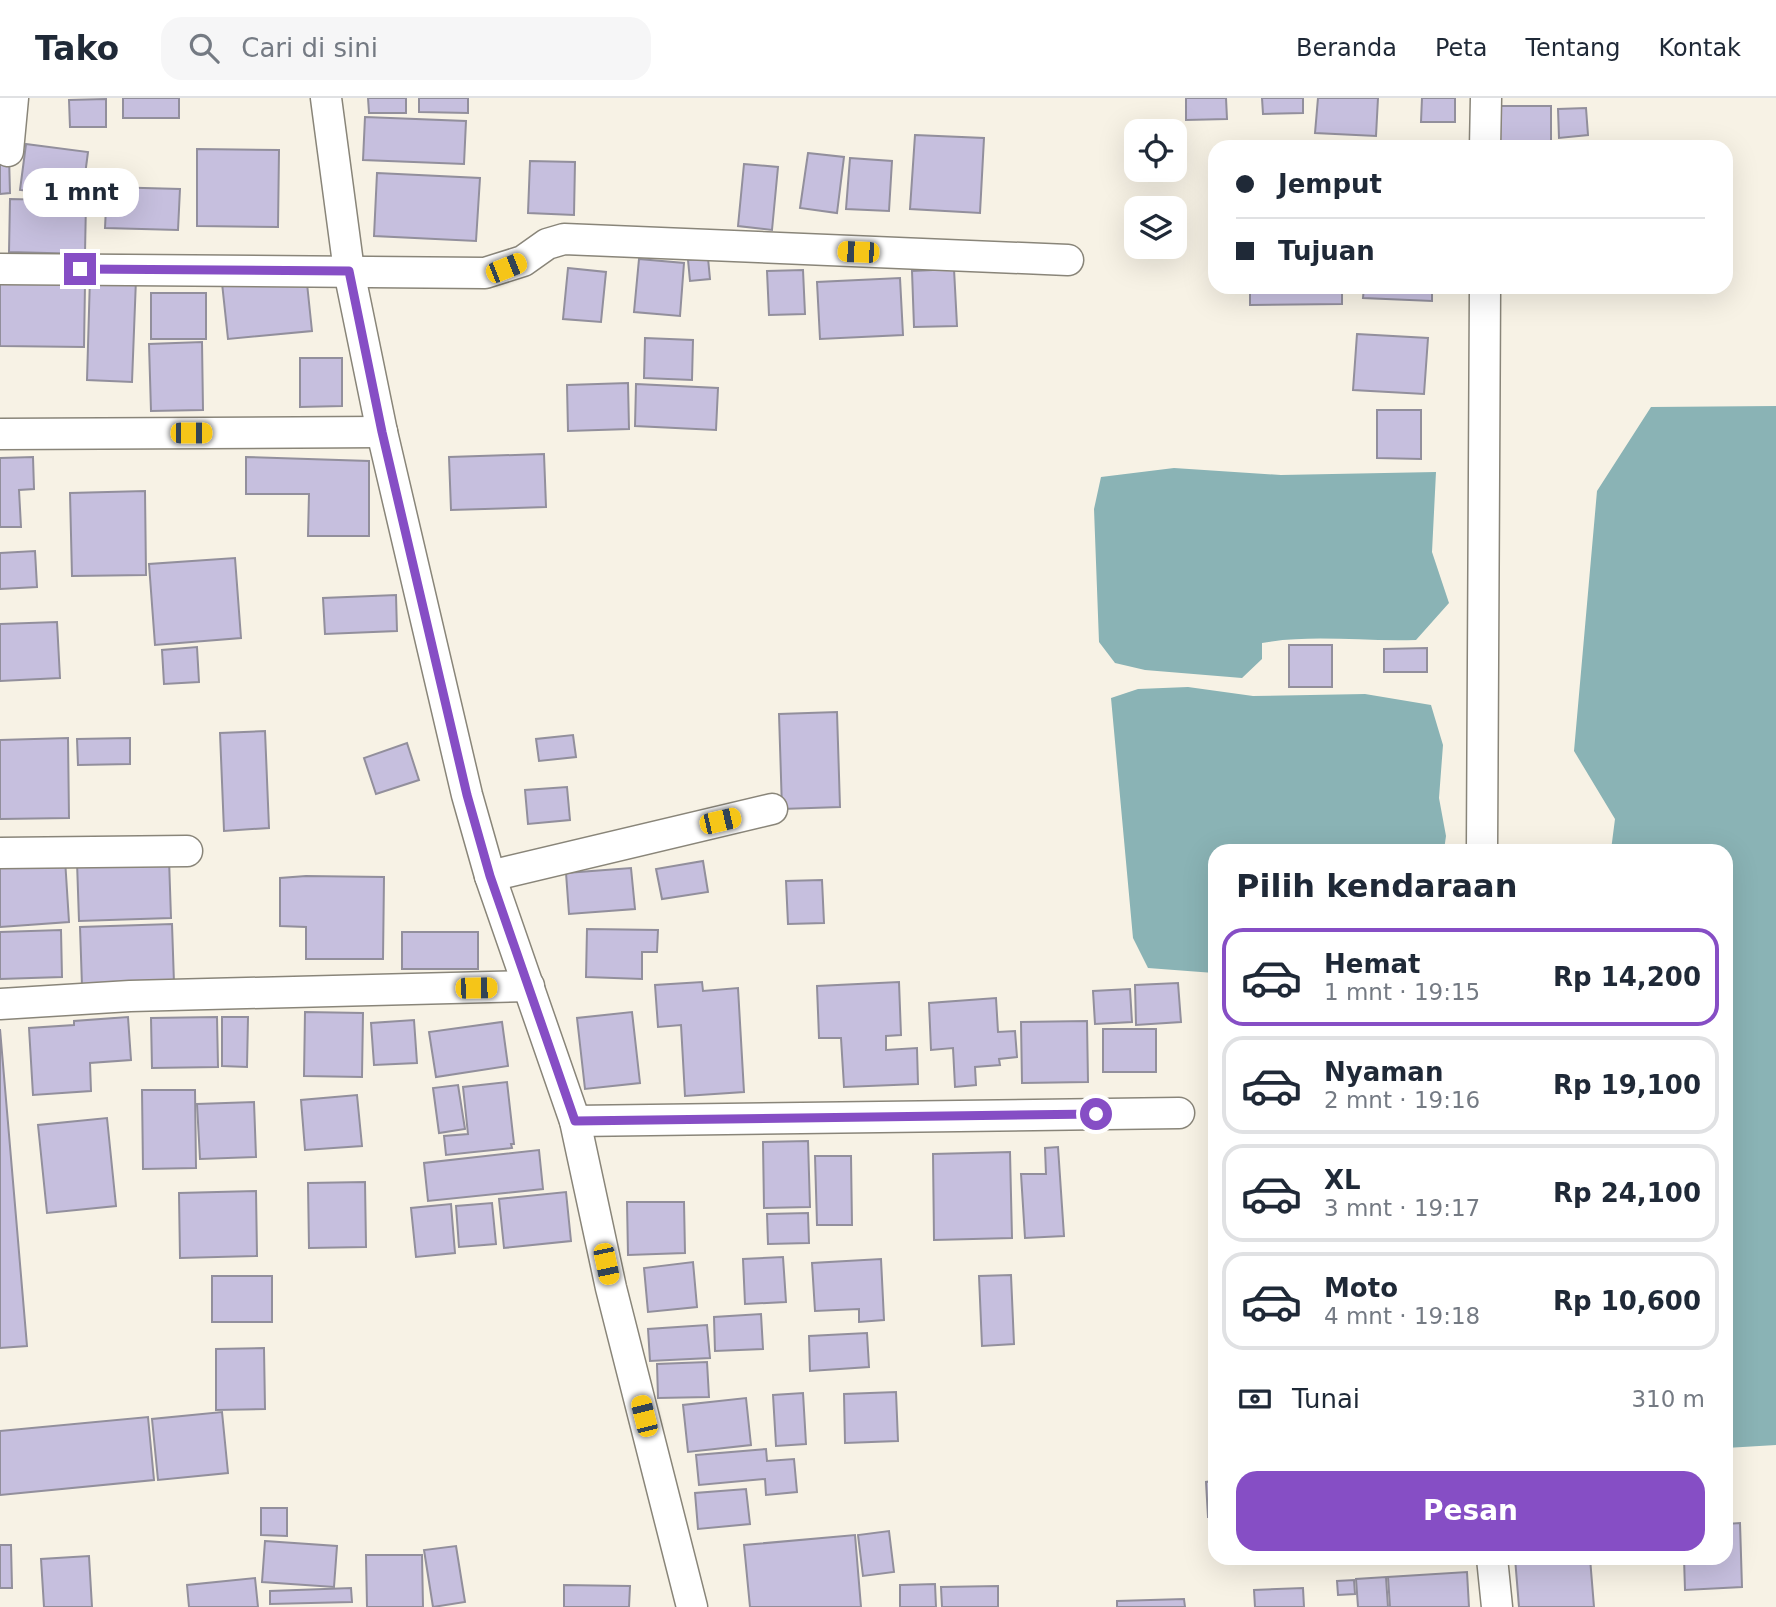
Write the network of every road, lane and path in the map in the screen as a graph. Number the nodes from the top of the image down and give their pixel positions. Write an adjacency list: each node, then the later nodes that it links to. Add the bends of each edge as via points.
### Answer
1 (13, 98): 5 (street)
2 (326, 98): 8 (street)
3 (1486, 98): 4 (street)
4 (1485, 140)
5 (8, 151)
6 (1068, 260): 8 (street, via 564,239 547,244 523,261 485,273)
7 (0, 268): 8 (street)
8 (349, 271): 10 (street)
9 (1485, 294): 13 (street)
10 (382, 432): 11 (street); 16 (street)
11 (0, 434)
12 (772, 809): 16 (street)
13 (1482, 844)
14 (187, 851): 15 (street)
15 (0, 853)
16 (490, 876): 17 (street)
17 (529, 986): 18 (street, via 130,996); 20 (street)
18 (0, 1004)
19 (1179, 1113): 20 (street)
20 (575, 1121): 22 (street, via 611,1288)
21 (1493, 1565): 23 (street)
22 (692, 1607)
23 (1497, 1607)

